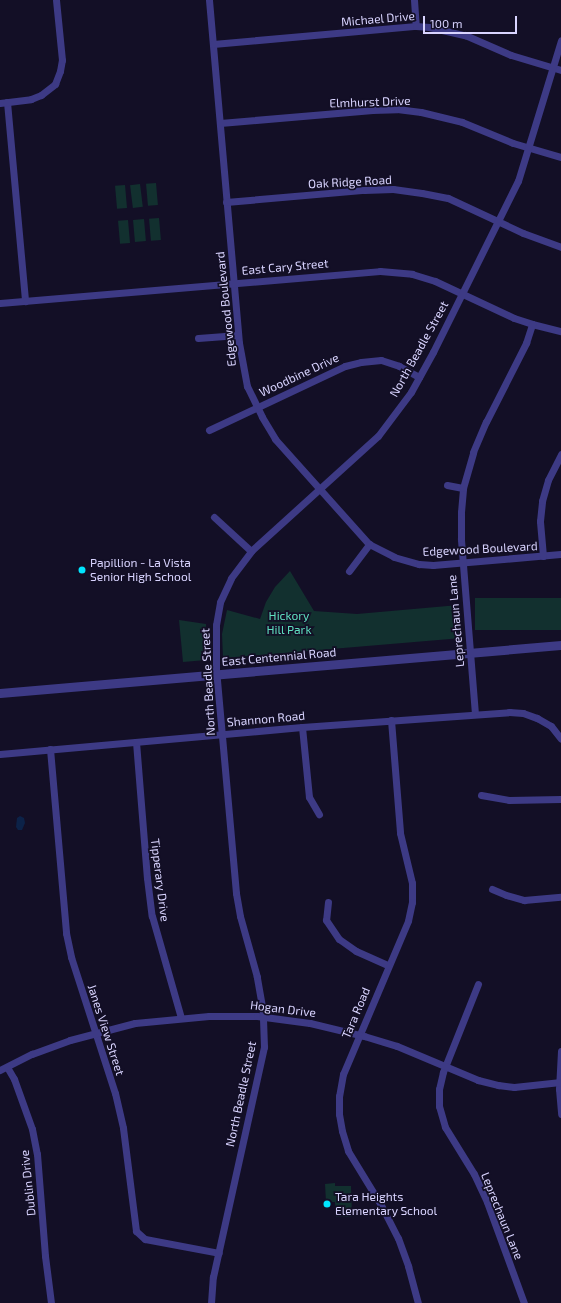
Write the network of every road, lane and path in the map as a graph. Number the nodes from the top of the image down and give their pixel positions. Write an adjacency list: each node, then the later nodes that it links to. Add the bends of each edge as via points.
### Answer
1 (56, 0): 9 (street, via 62,60 55,84 31,99)
2 (209, 0): 6 (street, Edgewood Boulevard)
3 (414, 0): 4 (street)
4 (416, 26): 6 (street, Michael Drive); 7 (street, Michael Drive, via 465,35 511,55)
5 (561, 40): 7 (street, North Beadle Street)
6 (213, 44): 10 (street, Edgewood Boulevard)
7 (553, 68): 8 (street, Michael Drive); 11 (street, North Beadle Street)
8 (561, 70)
9 (3, 102): 18 (street)
10 (220, 122): 11 (street, Elmhurst Drive, via 397,109 455,120); 13 (street, Edgewood Boulevard)
11 (528, 147): 12 (street, Elmhurst Drive); 14 (street, North Beadle Street, via 518,181)
12 (561, 157)
13 (226, 202): 14 (street, Oak Ridge Road, via 393,189 448,198); 16 (street, Edgewood Boulevard)
14 (498, 221): 15 (street, Oak Ridge Road, via 540,240); 17 (street, North Beadle Street)
15 (561, 246)
16 (233, 283): 17 (street, East Cary Street, via 380,271 412,274 435,281); 18 (street, East Cary Street); 22 (street, Edgewood Boulevard)
17 (461, 294): 20 (street, East Cary Street); 24 (street, North Beadle Street)
18 (25, 301): 19 (street, East Cary Street)
19 (0, 303)
20 (532, 324): 21 (street, East Cary Street); 30 (street, Leprechaun Lane, via 520,356 473,452)
21 (561, 331)
22 (238, 335): 23 (street); 25 (street, Edgewood Boulevard, via 247,386)
23 (198, 338)
24 (419, 377): 25 (street, Woodbine Drive, via 381,360 361,362 345,366); 29 (street, North Beadle Street, via 378,436)
25 (257, 407): 26 (street, Woodbine Drive); 29 (street, Edgewood Boulevard, via 275,439)
26 (209, 430)
27 (561, 454): 35 (street, via 548,480 542,501 540,521)
28 (447, 485): 30 (street)
29 (320, 488): 32 (street, Edgewood Boulevard); 33 (street, North Beadle Street)
30 (463, 488): 36 (street, Leprechaun Lane)
31 (214, 517): 33 (street)
32 (369, 544): 36 (street, Edgewood Boulevard, via 394,557 412,562); 37 (street)
33 (251, 551): 40 (street, North Beadle Street, via 231,578 220,602 216,625)
34 (561, 554): 35 (street, Edgewood Boulevard)
35 (543, 556): 36 (street, Edgewood Boulevard)
36 (463, 563): 39 (street, Leprechaun Lane)
37 (349, 571)
38 (561, 645): 39 (street, East Centennial Road)
39 (470, 652): 40 (street, East Centennial Road); 42 (street, Leprechaun Lane)
40 (216, 675): 41 (street, East Centennial Road); 45 (street, North Beadle Street)
41 (0, 693)
42 (475, 714): 43 (street, Shannon Road); 46 (street, Shannon Road, via 523,713 551,726)
43 (391, 720): 44 (street, Shannon Road); 56 (street, Tara Road, via 400,833 412,883 412,902 408,921)
44 (302, 727): 45 (street, Shannon Road); 52 (street, via 309,797)
45 (222, 734): 47 (street, Shannon Road); 58 (street, North Beadle Street, via 236,893)
46 (561, 739)
47 (136, 742): 48 (street, Shannon Road); 59 (street, Tipperary Drive, via 152,916)
48 (50, 750): 49 (street, Shannon Road); 60 (street, Janes View Street, via 66,933 71,957)
49 (0, 754)
50 (481, 795): 51 (street, via 509,800)
51 (561, 799)
52 (319, 814)
53 (492, 889): 54 (street, via 524,900)
54 (561, 897)
55 (328, 902): 56 (street, via 326,920 339,939 356,951)
56 (388, 965): 61 (street, Tara Road)
57 (478, 984): 63 (street, Leprechaun Lane)
58 (264, 1016): 59 (street, Hogan Drive); 61 (street, Hogan Drive); 67 (street, North Beadle Street, via 264,1047 258,1080)
59 (181, 1018): 60 (street, Hogan Drive, via 135,1023)
60 (96, 1032): 64 (street, Hogan Drive, via 38,1052); 67 (street, Janes View Street, via 123,1128 136,1231 145,1239)
61 (359, 1034): 63 (street, Hogan Drive); 70 (street, Tara Road, via 340,1085 340,1124 348,1151 398,1238)
62 (561, 1051): 65 (street)
63 (446, 1067): 65 (street, Hogan Drive, via 498,1085 514,1087); 71 (street, Leprechaun Lane, via 438,1096 441,1118 474,1174 487,1202)
64 (3, 1068): 68 (street, Dublin Drive, via 14,1079 32,1129 37,1154)
65 (560, 1082): 66 (street)
66 (561, 1114)
67 (218, 1253): 69 (street, North Beadle Street)
68 (51, 1303)
69 (211, 1303)
70 (418, 1303)
71 (524, 1303)

